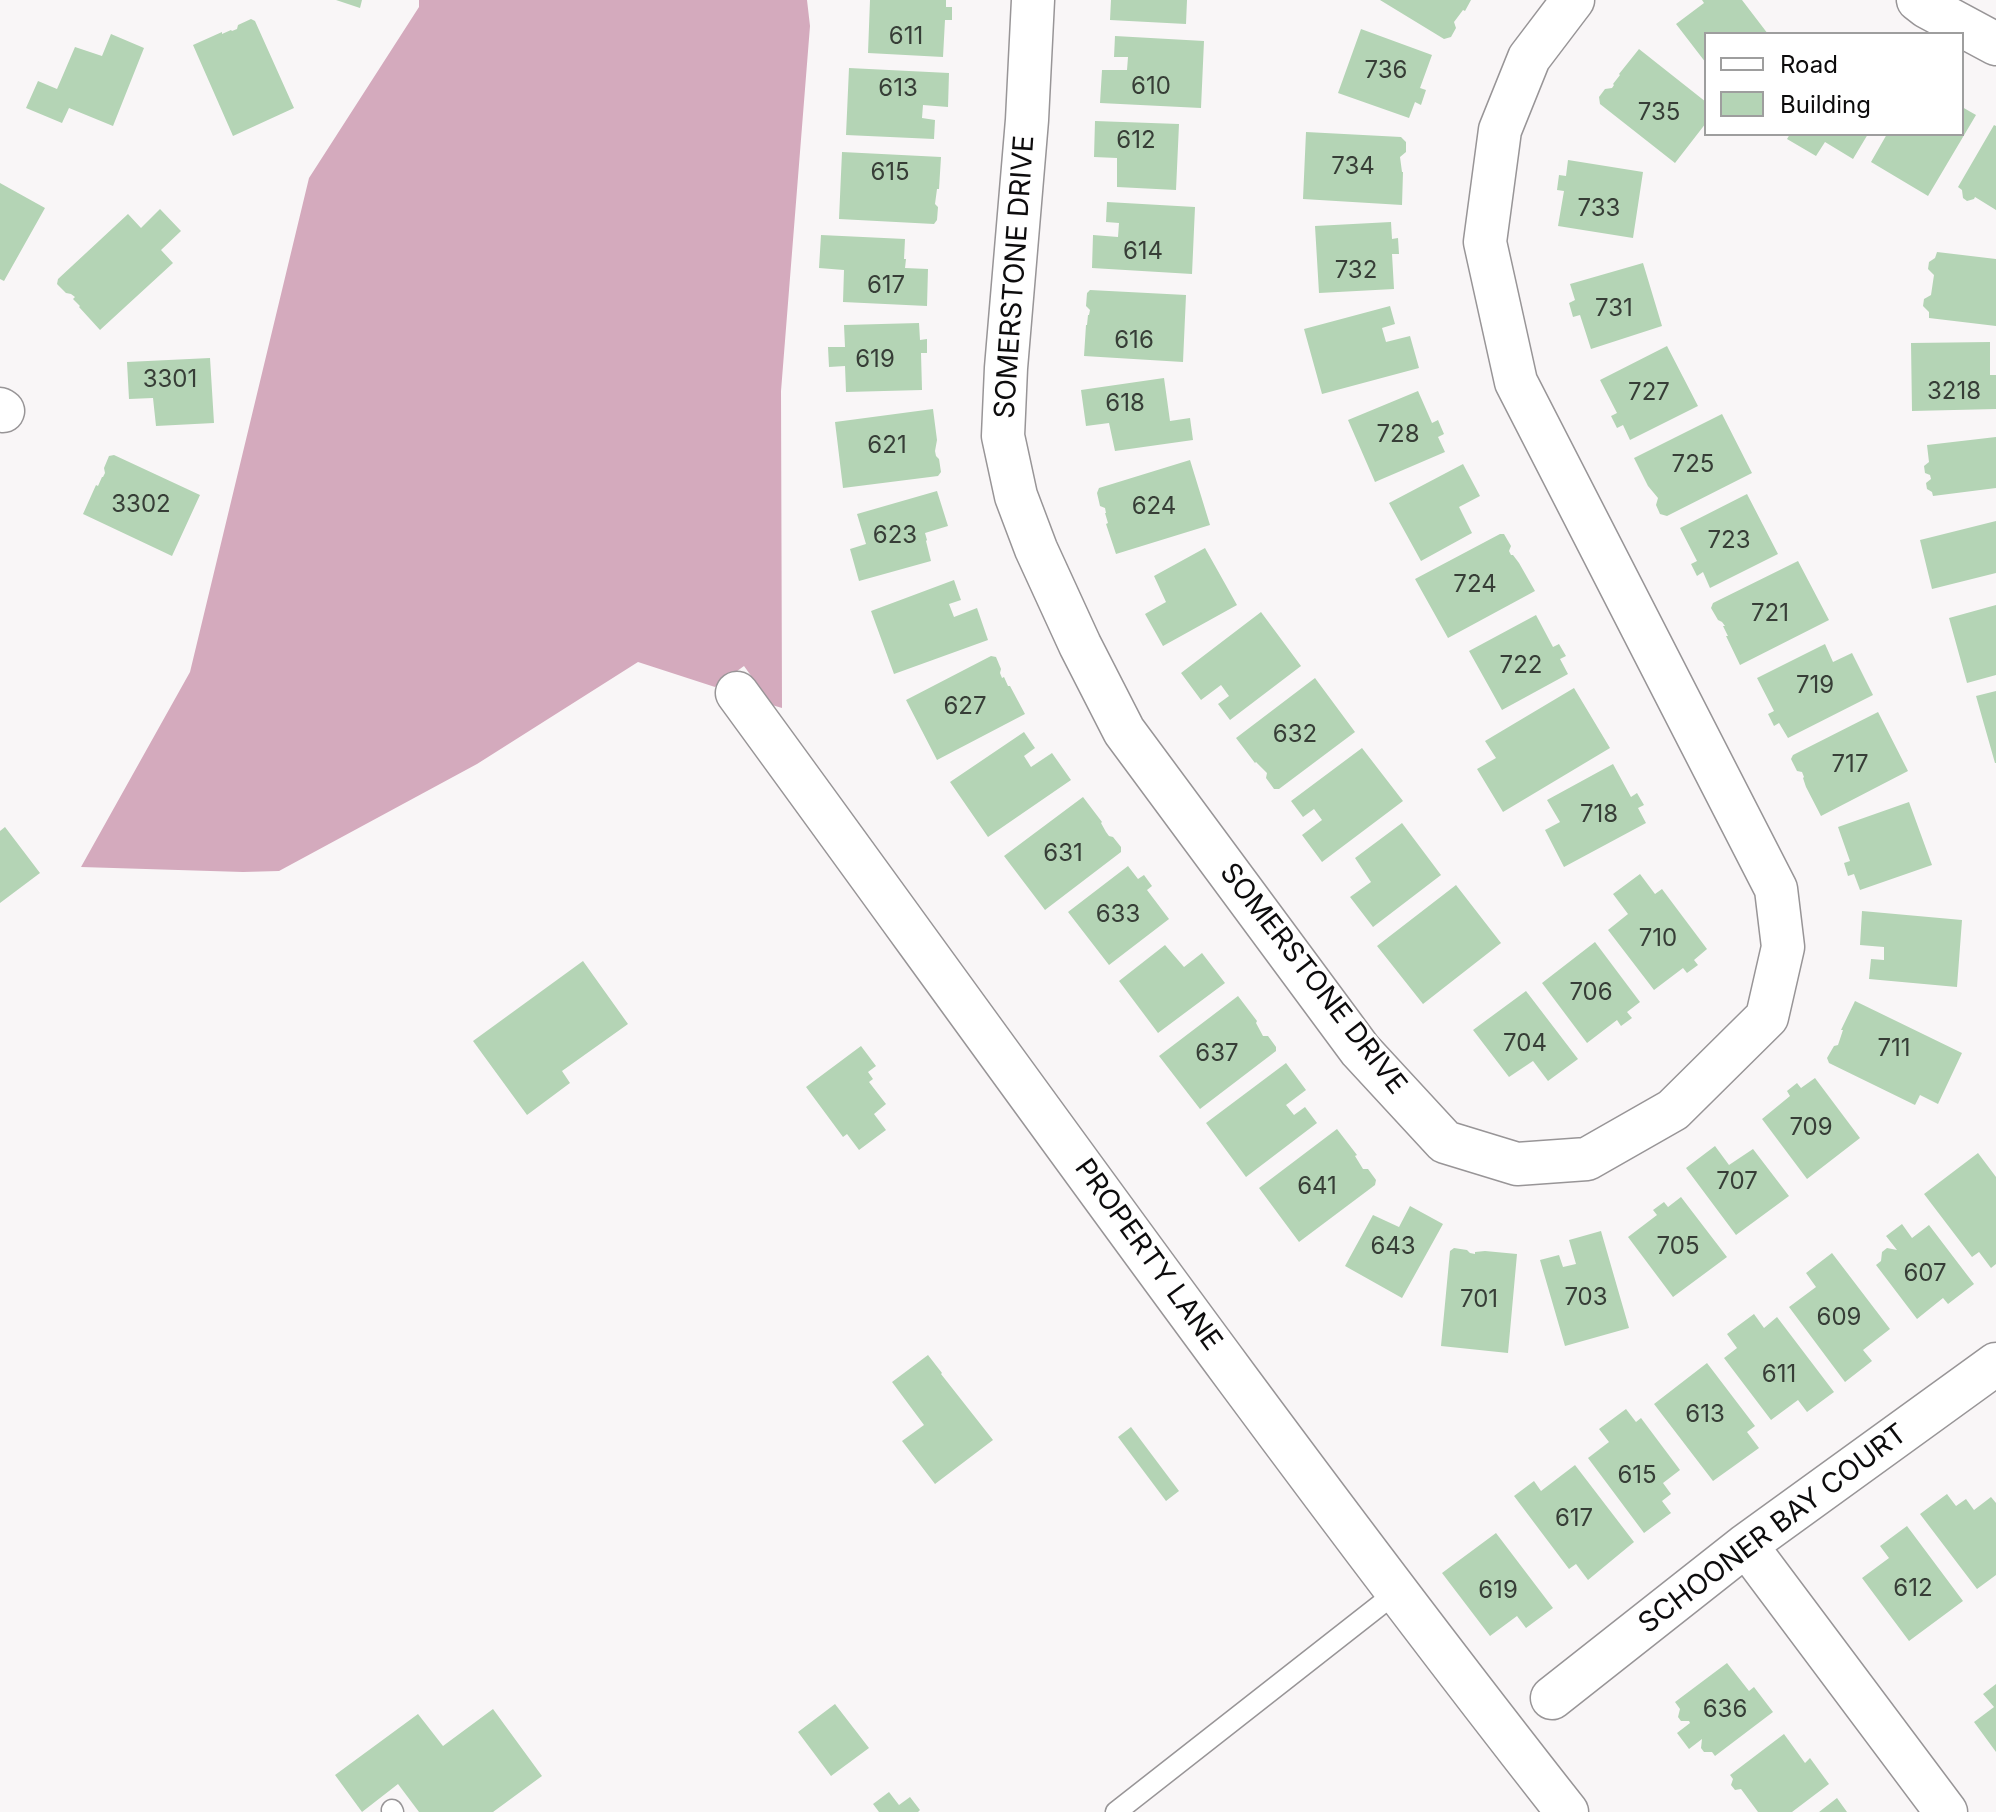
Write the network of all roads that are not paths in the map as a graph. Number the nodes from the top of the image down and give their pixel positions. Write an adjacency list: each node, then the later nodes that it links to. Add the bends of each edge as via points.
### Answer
1 (1033, 0): 2 (street, SOMERSTONE DRIVE, via 1003,436 1016,496 1036,549 1124,731 1360,1050 1445,1142 1517,1164 1587,1159 1673,1110 1767,1017 1783,947 1776,889 1516,382 1485,242 1500,130 1529,58)
2 (1573, 0)
3 (1918, 0): 4 (street)
4 (1996, 44)
5 (737, 693): 8 (street, PROPERTY LANE)
6 (1996, 1364): 7 (street, SCHOONER BAY COURT)
7 (1746, 1545): 9 (street, SCHOONER BAY COURT); 12 (street)
8 (1398, 1591): 10 (lane); 11 (street, PROPERTY LANE)
9 (1552, 1698)
10 (1116, 1812)
11 (1567, 1812)
12 (1946, 1812)

